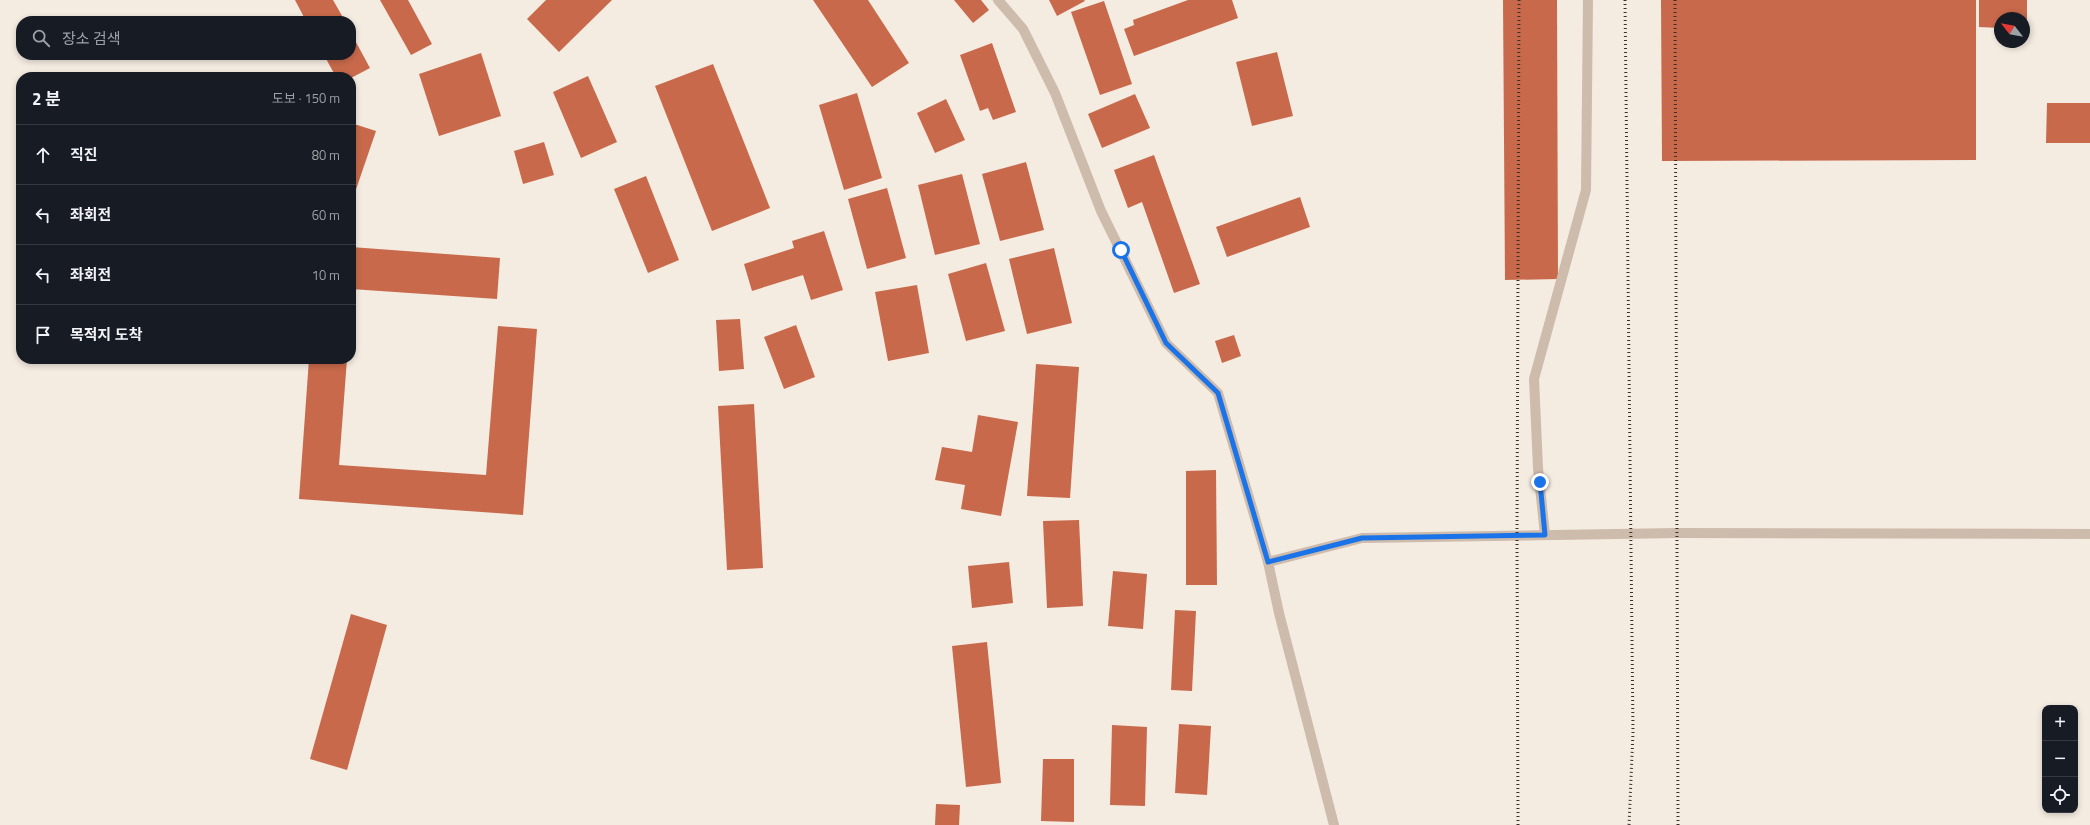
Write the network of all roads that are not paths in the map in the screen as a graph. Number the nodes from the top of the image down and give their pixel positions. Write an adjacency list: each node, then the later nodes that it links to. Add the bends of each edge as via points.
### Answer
1 (998, 0): 5 (street, via 1023,28 1055,93 1101,211 1166,343 1218,393)
2 (1588, 0): 4 (street, via 1586,190 1534,379 1538,468)
3 (2090, 534): 4 (street)
4 (1545, 535): 5 (street, via 1362,538)
5 (1268, 562): 6 (street)
6 (1334, 825)

